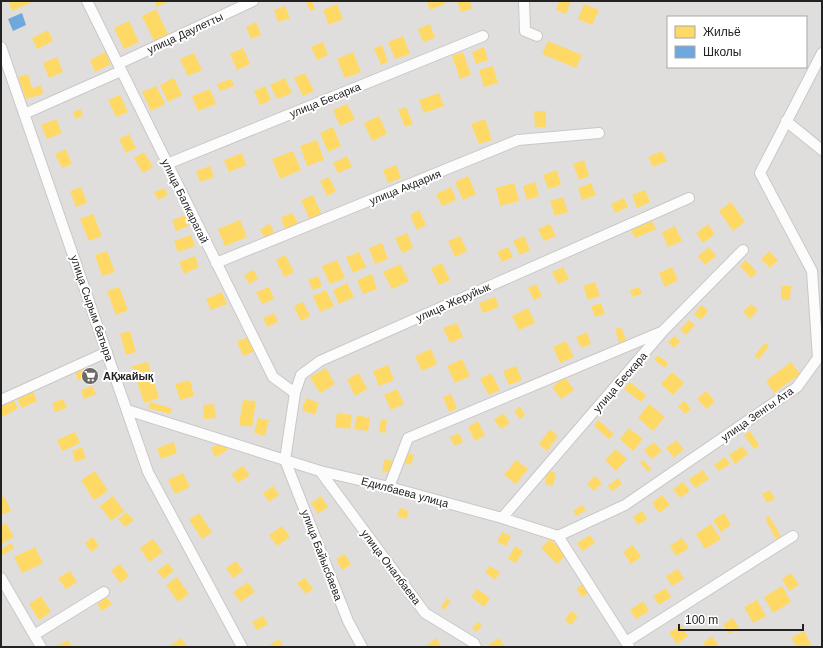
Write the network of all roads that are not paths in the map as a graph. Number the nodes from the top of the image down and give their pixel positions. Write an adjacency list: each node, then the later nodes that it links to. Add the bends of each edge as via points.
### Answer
1 (87, 1): 8 (street, улица Балкарагай)
2 (253, 1): 8 (street, улица Даулетты)
3 (524, 1): 5 (street, via 525,31)
4 (483, 36): 13 (street, улица Бесарка)
5 (537, 36)
6 (1, 47): 9 (street, улица Сырым батыра)
7 (822, 53): 10 (street)
8 (120, 68): 9 (street, улица Даулетты); 13 (street, улица Балкарагай)
9 (24, 114): 18 (street, улица Сырым батыра)
10 (786, 121): 12 (street); 26 (street, улица Зенгы Ата, via 760,172 812,271 818,358 797,387 626,505)
11 (599, 133): 16 (street, улица Акдария, via 518,140)
12 (822, 150)
13 (167, 164): 16 (street, улица Балкарагай)
14 (689, 198): 19 (street, улица Жеруйык, via 320,361 301,375)
15 (743, 250): 17 (street, улица Бескара)
16 (216, 263): 19 (street, улица Балкарагай, via 273,377)
17 (664, 330): 24 (street, via 408,438); 25 (street, улица Бескара)
18 (107, 352): 20 (street); 21 (street, улица Сырым батыра)
19 (295, 393): 22 (street, улица Жеруйык)
20 (1, 400)
21 (127, 410): 22 (street, Едилбаева улица); 34 (street, улица Сырым батыра, via 148,472)
22 (285, 460): 23 (street, Едилбаева улица); 35 (street, улица Байысбаева, via 348,621)
23 (320, 471): 24 (street, Едилбаева улица); 36 (street, улица Оналбаева, via 426,613 474,643)
24 (389, 487): 25 (street, Едилбаева улица)
25 (502, 518): 26 (street, Едилбаева улица)
26 (558, 536): 32 (street)
27 (793, 536): 32 (street)
28 (1, 578): 29 (street)
29 (4, 591): 31 (street)
30 (104, 592): 31 (street)
31 (34, 635): 33 (street)
32 (627, 645)
33 (41, 647)
34 (242, 647)
35 (362, 647)
36 (476, 647)

